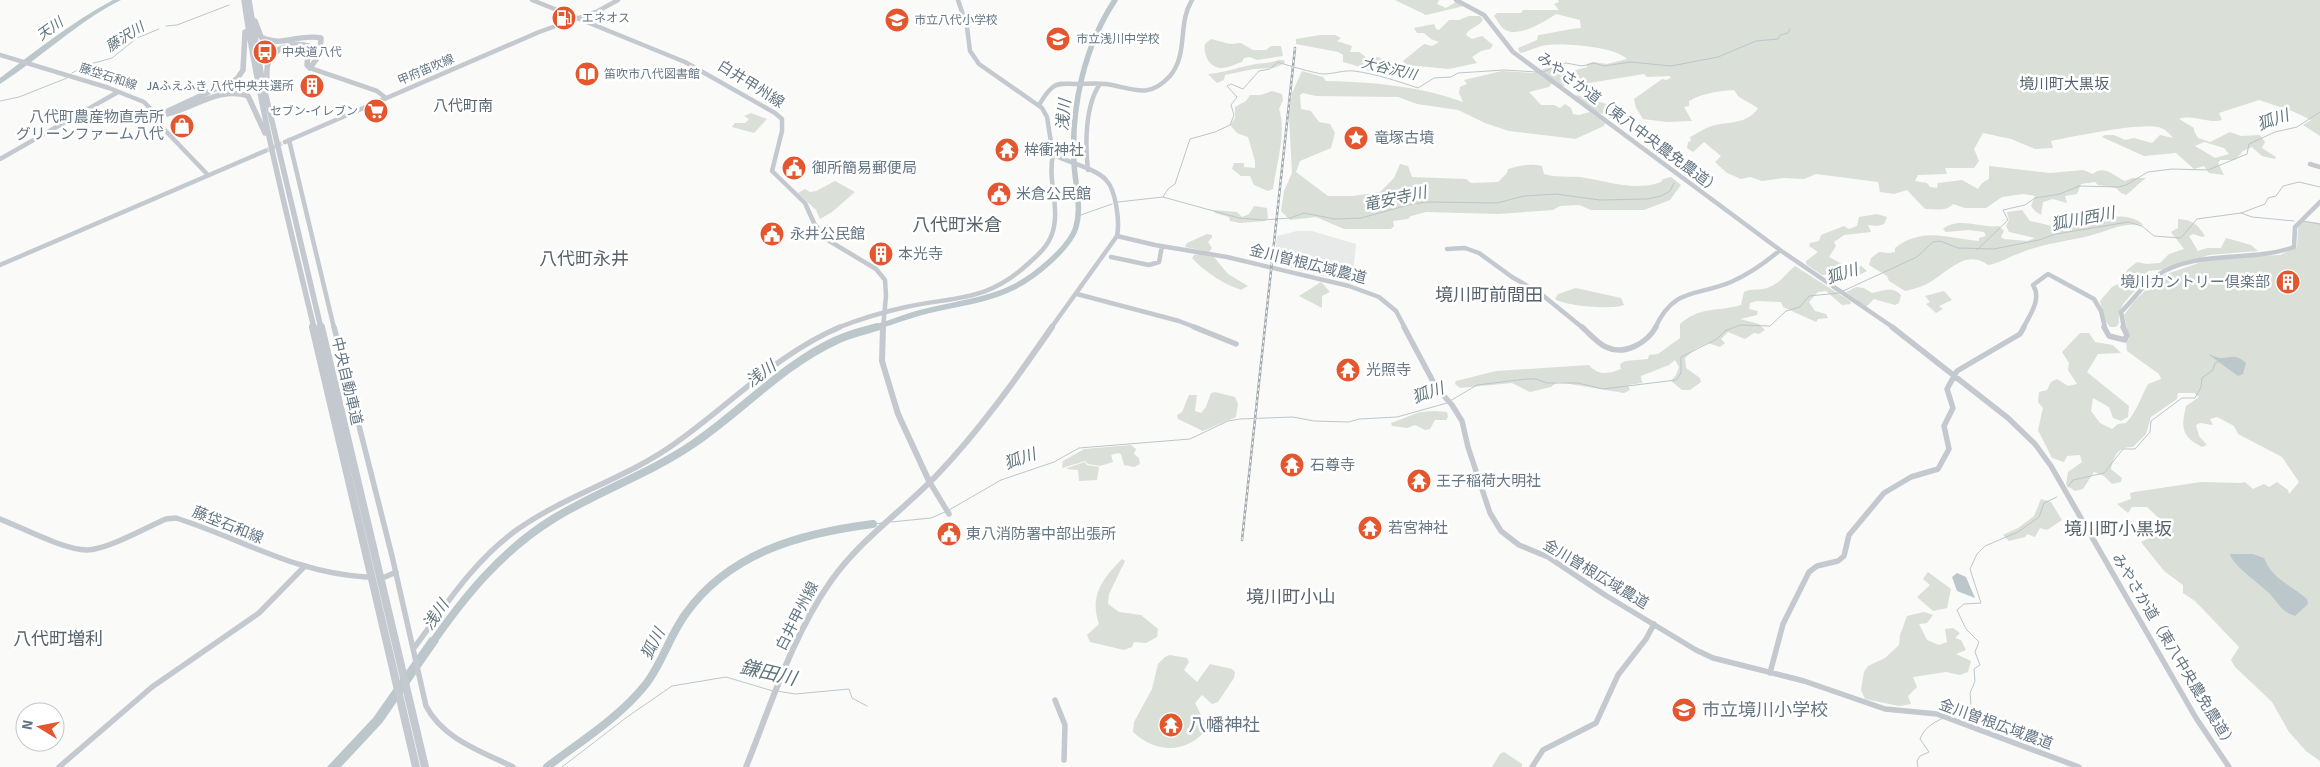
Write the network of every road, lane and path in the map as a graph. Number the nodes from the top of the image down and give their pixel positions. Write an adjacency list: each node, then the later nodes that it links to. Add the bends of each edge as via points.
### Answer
1 (532, 0): 8 (street)
2 (618, 0): 8 (main road)
3 (958, 0): 14 (street, via 969,51 975,60)
4 (1192, 0): 11 (street, via 1184,14 1182,55 1176,67 1156,88 1146,91)
5 (1456, 0): 30 (street, みやさか道（東八中央農免農道）, via 1477,9 1492,21 1513,52 1536,70)
6 (246, 1): 7 (highway, 中央自動車道); 15 (highway, via 243,70 240,76); 19 (highway, 中央自動車道, via 252,55)
7 (250, 9): 10 (highway, via 259,34 266,41 321,38 320,54); 16 (highway, 中央自動車道)
8 (577, 18): 13 (main road, 甲府笛吹線); 34 (main road, 白井甲州線, via 685,62 779,116 783,127 772,171 806,203 814,223 826,239 882,275 886,286)
9 (0, 55): 12 (street, 藤垈石和線)
10 (310, 68): 13 (street, via 377,91); 16 (highway, via 307,65 310,49 307,45 290,46 270,58 266,83)
11 (1099, 84): 14 (street, via 1054,86); 24 (street, via 1085,142)
12 (118, 92): 15 (street, 藤垈石和線, via 144,102); 21 (street)
13 (386, 98): 17 (main road, 甲府笛吹線)
14 (1039, 106): 20 (street, via 1047,117)
15 (155, 117): 19 (highway, via 179,112 222,94 245,94 258,115); 25 (street, 藤垈石和線)
16 (273, 125): 51 (highway, 中央自動車道)
17 (287, 141): 41 (street)
18 (265, 150): 25 (main road)
19 (273, 154): 50 (highway, 中央自動車道)
20 (1054, 157): 24 (street); 34 (street, via 1055,227 1046,246 1000,286 985,293)
21 (0, 159)
22 (2310, 164): 23 (street)
23 (2320, 167)
24 (1087, 170): 27 (street, via 1107,180 1119,219)
25 (208, 175): 32 (main road)
26 (2320, 202): 36 (street, via 2295,227 2294,247 2275,254 2207,258 2155,276 2121,312 2127,335 2125,340 2114,340 2106,333 2099,304 2094,299 2048,274 2033,285 2037,291 2036,303 2020,334 1992,348)
27 (1117, 236): 28 (street, 金川曽根広域農道); 33 (main road, 白井甲州線)
28 (1162, 246): 31 (street, via 1159,262 1153,265); 44 (street, 金川曽根広域農道, via 1230,258 1349,286 1379,297 1396,311 1429,376 1462,420 1490,513 1501,531 1519,545 1560,564 1590,587)
29 (1447, 249): 30 (street, via 1464,248 1479,253 1541,294 1606,347 1617,349 1635,346 1649,339 1661,314 1677,300 1758,269)
30 (1780, 250): 36 (street, みやさか道（東八中央農免農道）, via 1912,340)
31 (1111, 257)
32 (0, 265)
33 (1077, 294): 35 (street, via 1179,321); 37 (main road, 白井甲州線, via 990,415)
34 (883, 314): 37 (main road, 白井甲州線, via 882,361 892,395); 45 (street, via 837,329 801,347 663,453 536,517 510,534 477,564)
35 (1236, 344)
36 (1954, 375): 46 (street, via 1947,389 1953,408 1944,426 1949,449 1943,461 1938,469 1911,477 1884,493 1849,535 1844,556 1808,572 1783,624); 56 (street, みやさか道（東八中央農免農道）, via 2008,418 2042,452 2196,718)
37 (930, 481): 38 (street); 53 (main road, 白井甲州線, via 840,569 820,598 803,627)
38 (947, 512)
39 (0, 519): 40 (street, 藤垈石和線, via 69,547 88,550 176,518)
40 (306, 566): 42 (street, 藤垈石和線, via 342,576); 49 (street, via 258,613 152,687)
41 (396, 572): 43 (street); 45 (street)
42 (366, 577)
43 (385, 577)
44 (1654, 624): 46 (street, 金川曽根広域農道, via 1712,658); 54 (street, via 1618,675 1596,723 1543,750)
45 (414, 648): 52 (street, via 426,706 435,722)
46 (1770, 673): 55 (street, 金川曽根広域農道, via 1804,681 1885,709 1942,715)
47 (1055, 700): 48 (street, via 1065,725)
48 (1064, 760)
49 (59, 767)
50 (416, 767)
51 (425, 767)
52 (513, 767)
53 (746, 767)
54 (1532, 767)
55 (2079, 767)
56 (2229, 767)

